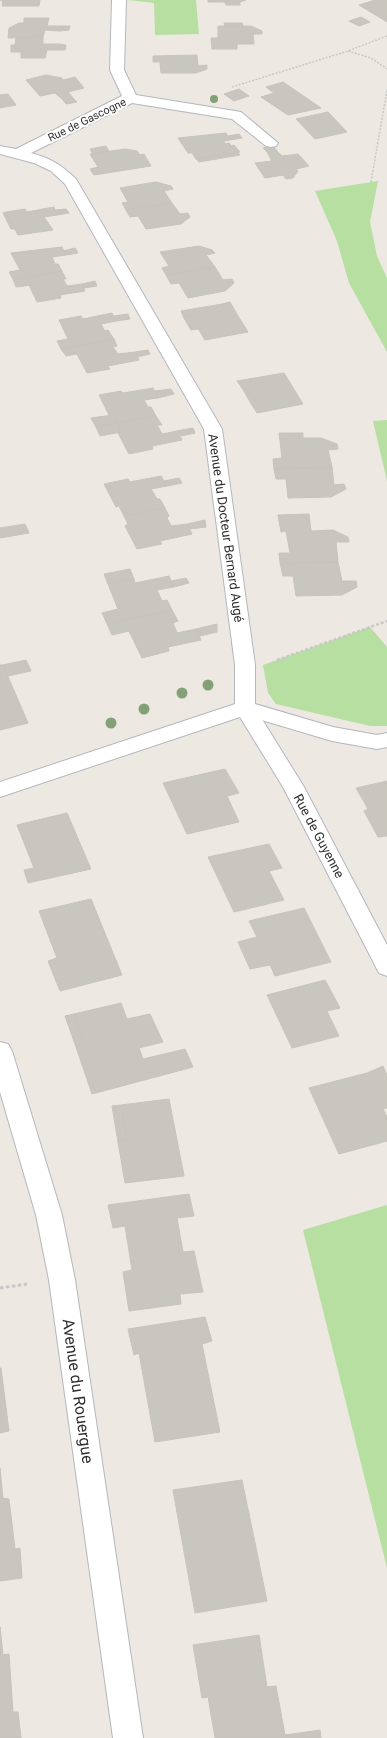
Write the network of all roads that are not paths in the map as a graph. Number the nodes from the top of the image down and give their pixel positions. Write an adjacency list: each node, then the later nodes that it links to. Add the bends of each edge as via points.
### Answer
1 (119, 1): 2 (street, Rue de Gascogne, via 117,70)
2 (130, 98): 3 (street, via 236,115); 5 (street, Rue de Gascogne)
3 (271, 143)
4 (0, 150): 5 (street, Avenue du Docteur Bernard Augé)
5 (18, 154): 6 (street, Avenue du Docteur Bernard Augé, via 56,168 71,182 213,429 245,665)
6 (245, 708): 7 (street, via 332,734 377,742); 8 (street); 9 (street, Rue de Guyenne, via 293,787)
7 (387, 740)
8 (0, 790)
9 (387, 967)
10 (0, 1051): 11 (street, Avenue du Rouergue, via 49,1215 62,1280)
11 (128, 1738)

